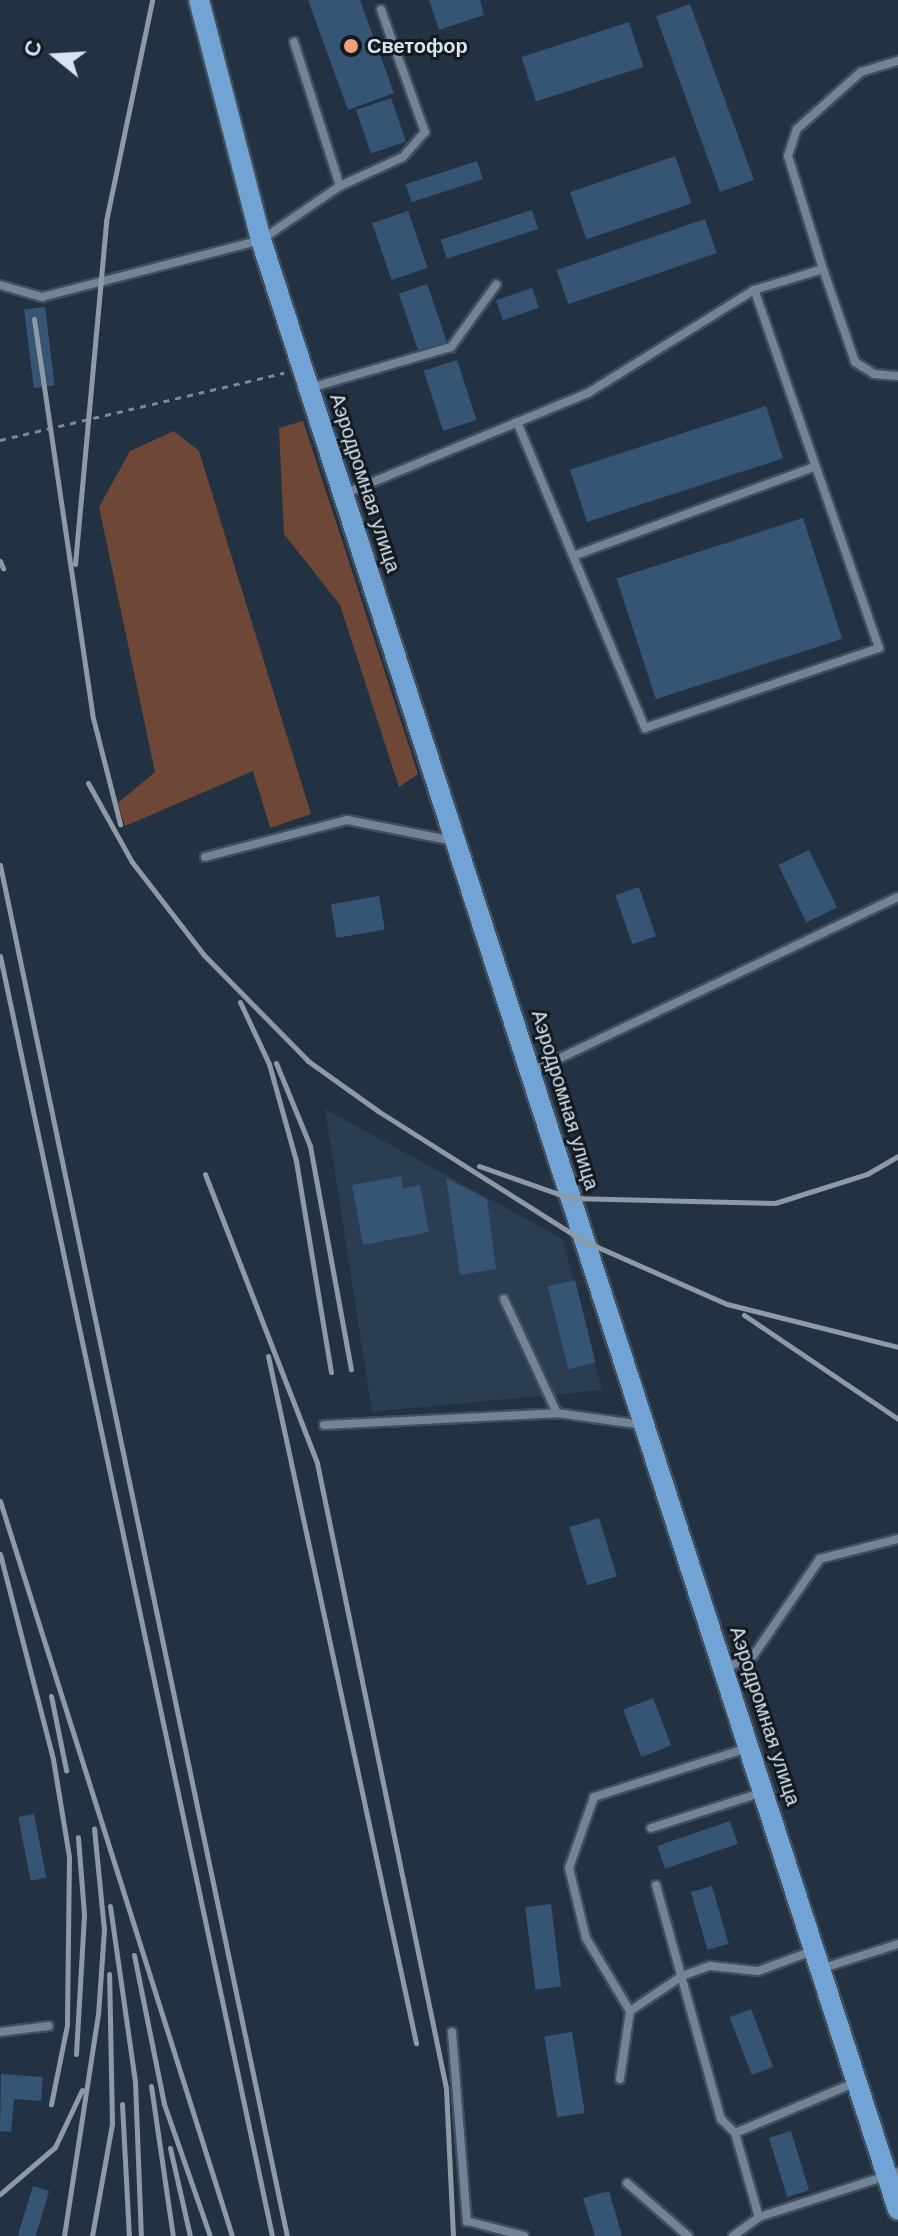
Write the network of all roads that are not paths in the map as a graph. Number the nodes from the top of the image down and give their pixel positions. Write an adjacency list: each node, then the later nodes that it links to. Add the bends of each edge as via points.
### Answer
1 (199, 0): 6 (main road, Аэродромная улица)
2 (381, 10): 5 (lane, via 425,132 403,157)
3 (294, 42): 5 (lane)
4 (898, 61): 7 (lane, via 861,72 797,129 788,156)
5 (340, 186): 6 (lane)
6 (261, 240): 8 (lane, via 42,297); 12 (main road, Аэродромная улица)
7 (823, 269): 10 (lane); 11 (lane, via 855,362 874,374)
8 (0, 285)
9 (496, 285): 12 (lane, via 451,347)
10 (754, 290): 13 (lane, via 588,393); 14 (lane)
11 (898, 376)
12 (309, 389): 15 (main road, Аэродромная улица)
13 (517, 422): 15 (lane); 16 (lane)
14 (814, 467): 16 (lane); 16 (lane, via 879,648 645,728)
15 (343, 495): 17 (main road, Аэродромная улица)
16 (573, 556)
17 (455, 841): 18 (lane, via 347,820); 20 (main road, Аэродромная улица)
18 (205, 857)
19 (898, 897): 20 (lane)
20 (532, 1072): 24 (main road, Аэродромная улица)
21 (504, 1299): 22 (lane)
22 (557, 1413): 23 (lane); 24 (lane)
23 (324, 1425)
24 (643, 1425): 26 (main road, Аэродромная улица)
25 (898, 1539): 26 (lane, via 820,1559 753,1656)
26 (725, 1668): 27 (main road, Аэродромная улица)
27 (748, 1748): 28 (main road, Аэродромная улица); 34 (lane, via 594,1797 569,1868 586,1938)
28 (763, 1792): 29 (lane); 32 (main road, Аэродромная улица)
29 (651, 1828)
30 (656, 1885): 33 (lane)
31 (898, 1944): 32 (lane)
32 (817, 1960): 33 (lane, via 758,1971 710,1966); 39 (main road, Аэродромная улица)
33 (682, 1976): 34 (lane); 40 (lane, via 721,2119)
34 (630, 2011): 38 (lane)
35 (49, 2026): 36 (lane)
36 (0, 2032)
37 (452, 2032): 45 (lane, via 467,2221)
38 (620, 2079)
39 (855, 2083): 40 (lane); 41 (main road, Аэродромная улица)
40 (735, 2133): 44 (lane)
41 (892, 2174): 43 (main road, Аэродромная улица); 44 (lane)
42 (627, 2183): 46 (lane)
43 (898, 2210)
44 (759, 2217): 47 (lane)
45 (524, 2236)
46 (688, 2236)
47 (733, 2236)

